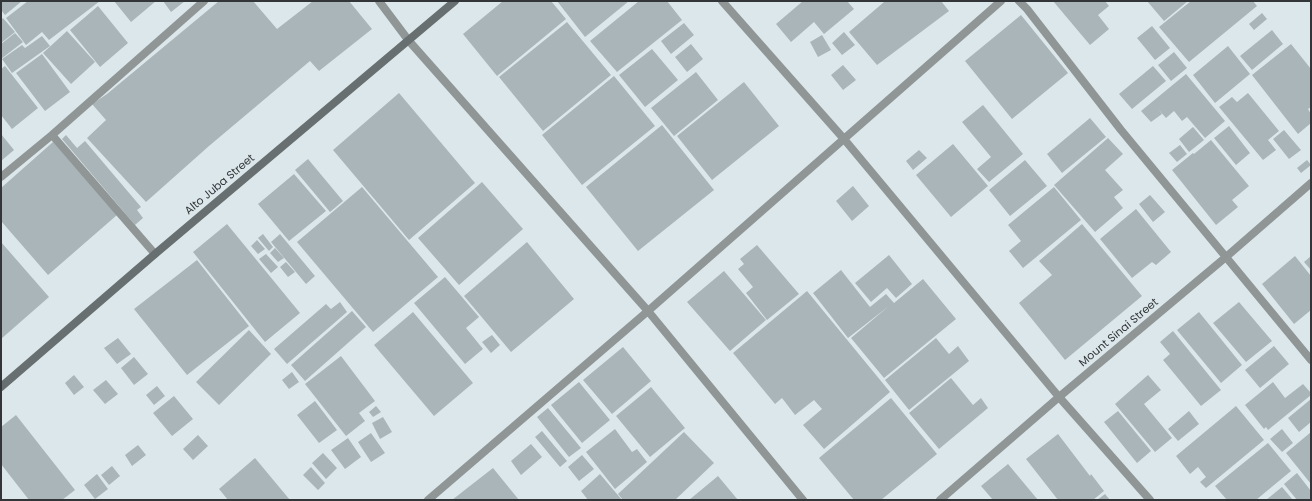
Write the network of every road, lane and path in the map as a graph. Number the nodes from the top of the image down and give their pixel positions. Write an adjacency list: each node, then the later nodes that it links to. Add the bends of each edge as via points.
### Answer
1 (204, 1): 8 (street)
2 (379, 1): 7 (street)
3 (454, 1): 7 (street, Alto Juba Street)
4 (722, 1): 9 (street)
5 (1019, 1): 13 (street)
6 (997, 2): 9 (street)
7 (409, 40): 12 (street, Alto Juba Street); 14 (street)
8 (52, 135): 10 (street); 12 (street)
9 (844, 139): 14 (street); 17 (street)
10 (1, 177)
11 (1311, 183): 13 (street, Mount Sinai Street)
12 (155, 254): 16 (street, Alto Juba Street)
13 (1226, 257): 15 (street); 17 (street, Mount Sinai Street)
14 (648, 311): 18 (street); 19 (street)
15 (1311, 360)
16 (1, 387)
17 (1059, 397): 20 (street, Mount Sinai Street); 21 (street)
18 (428, 500)
19 (803, 500)
20 (940, 500)
21 (1150, 500)

